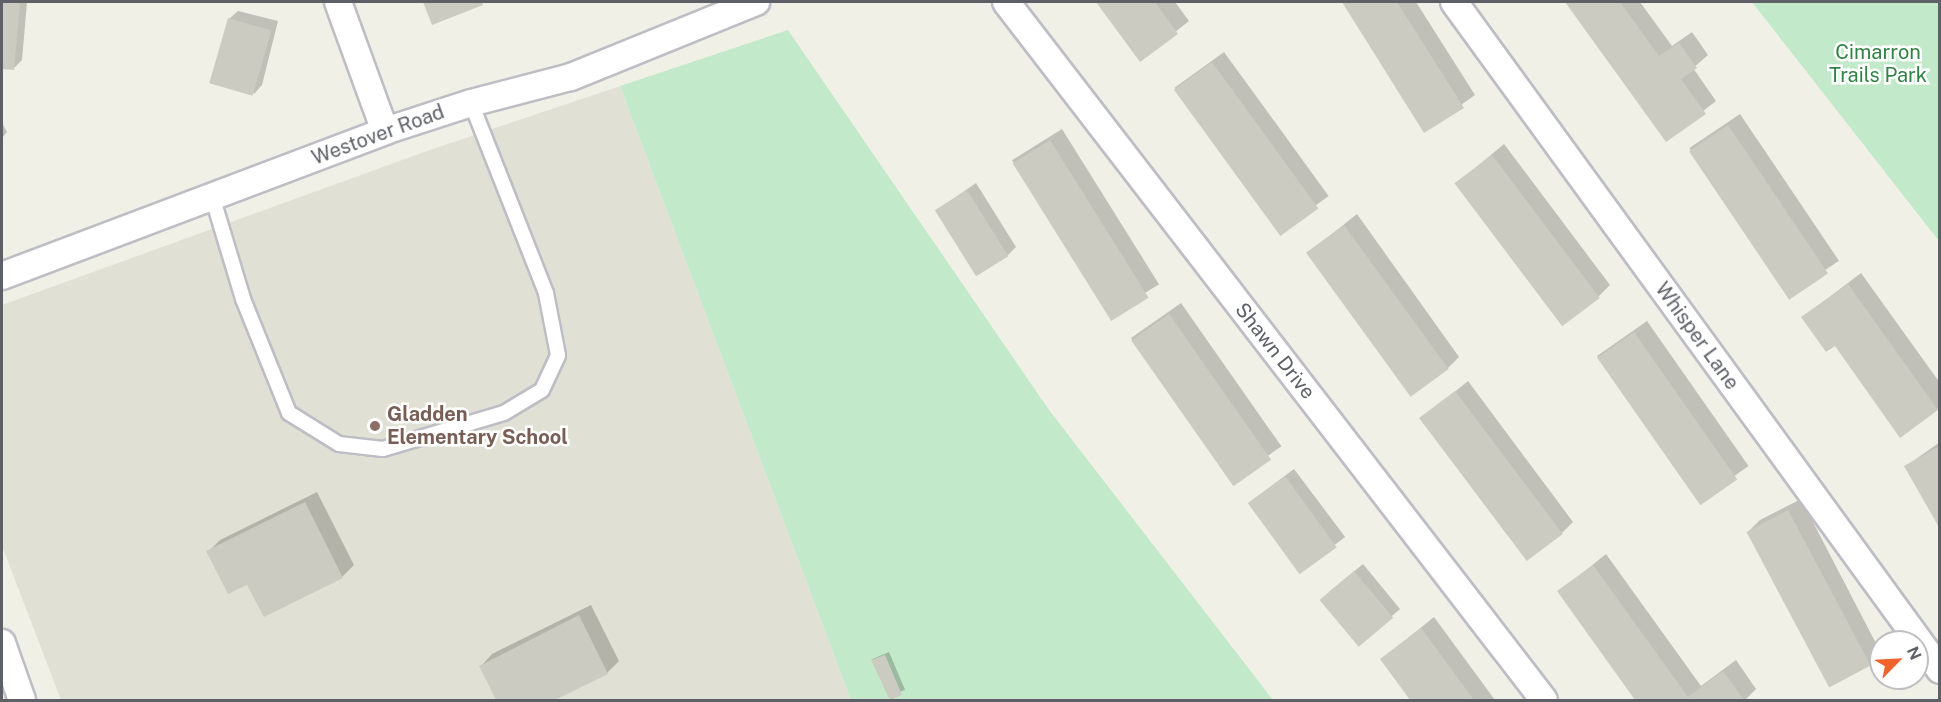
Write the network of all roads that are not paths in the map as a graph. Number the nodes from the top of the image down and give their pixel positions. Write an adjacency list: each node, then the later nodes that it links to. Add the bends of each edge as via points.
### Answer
1 (338, 2): 6 (street)
2 (756, 2): 5 (street, Westover Road, via 571,77)
3 (1006, 2): 12 (street, Shawn Drive)
4 (1454, 2): 10 (street, Whisper Lane)
5 (471, 103): 6 (street, Westover Road); 7 (lane, via 546,292 558,355 542,390 504,413 383,449 339,444 289,413 243,299)
6 (385, 131): 7 (street, Westover Road)
7 (212, 196): 8 (street, Westover Road)
8 (2, 276)
9 (2, 643): 11 (street)
10 (1940, 670)
11 (22, 700)
12 (1544, 700)

